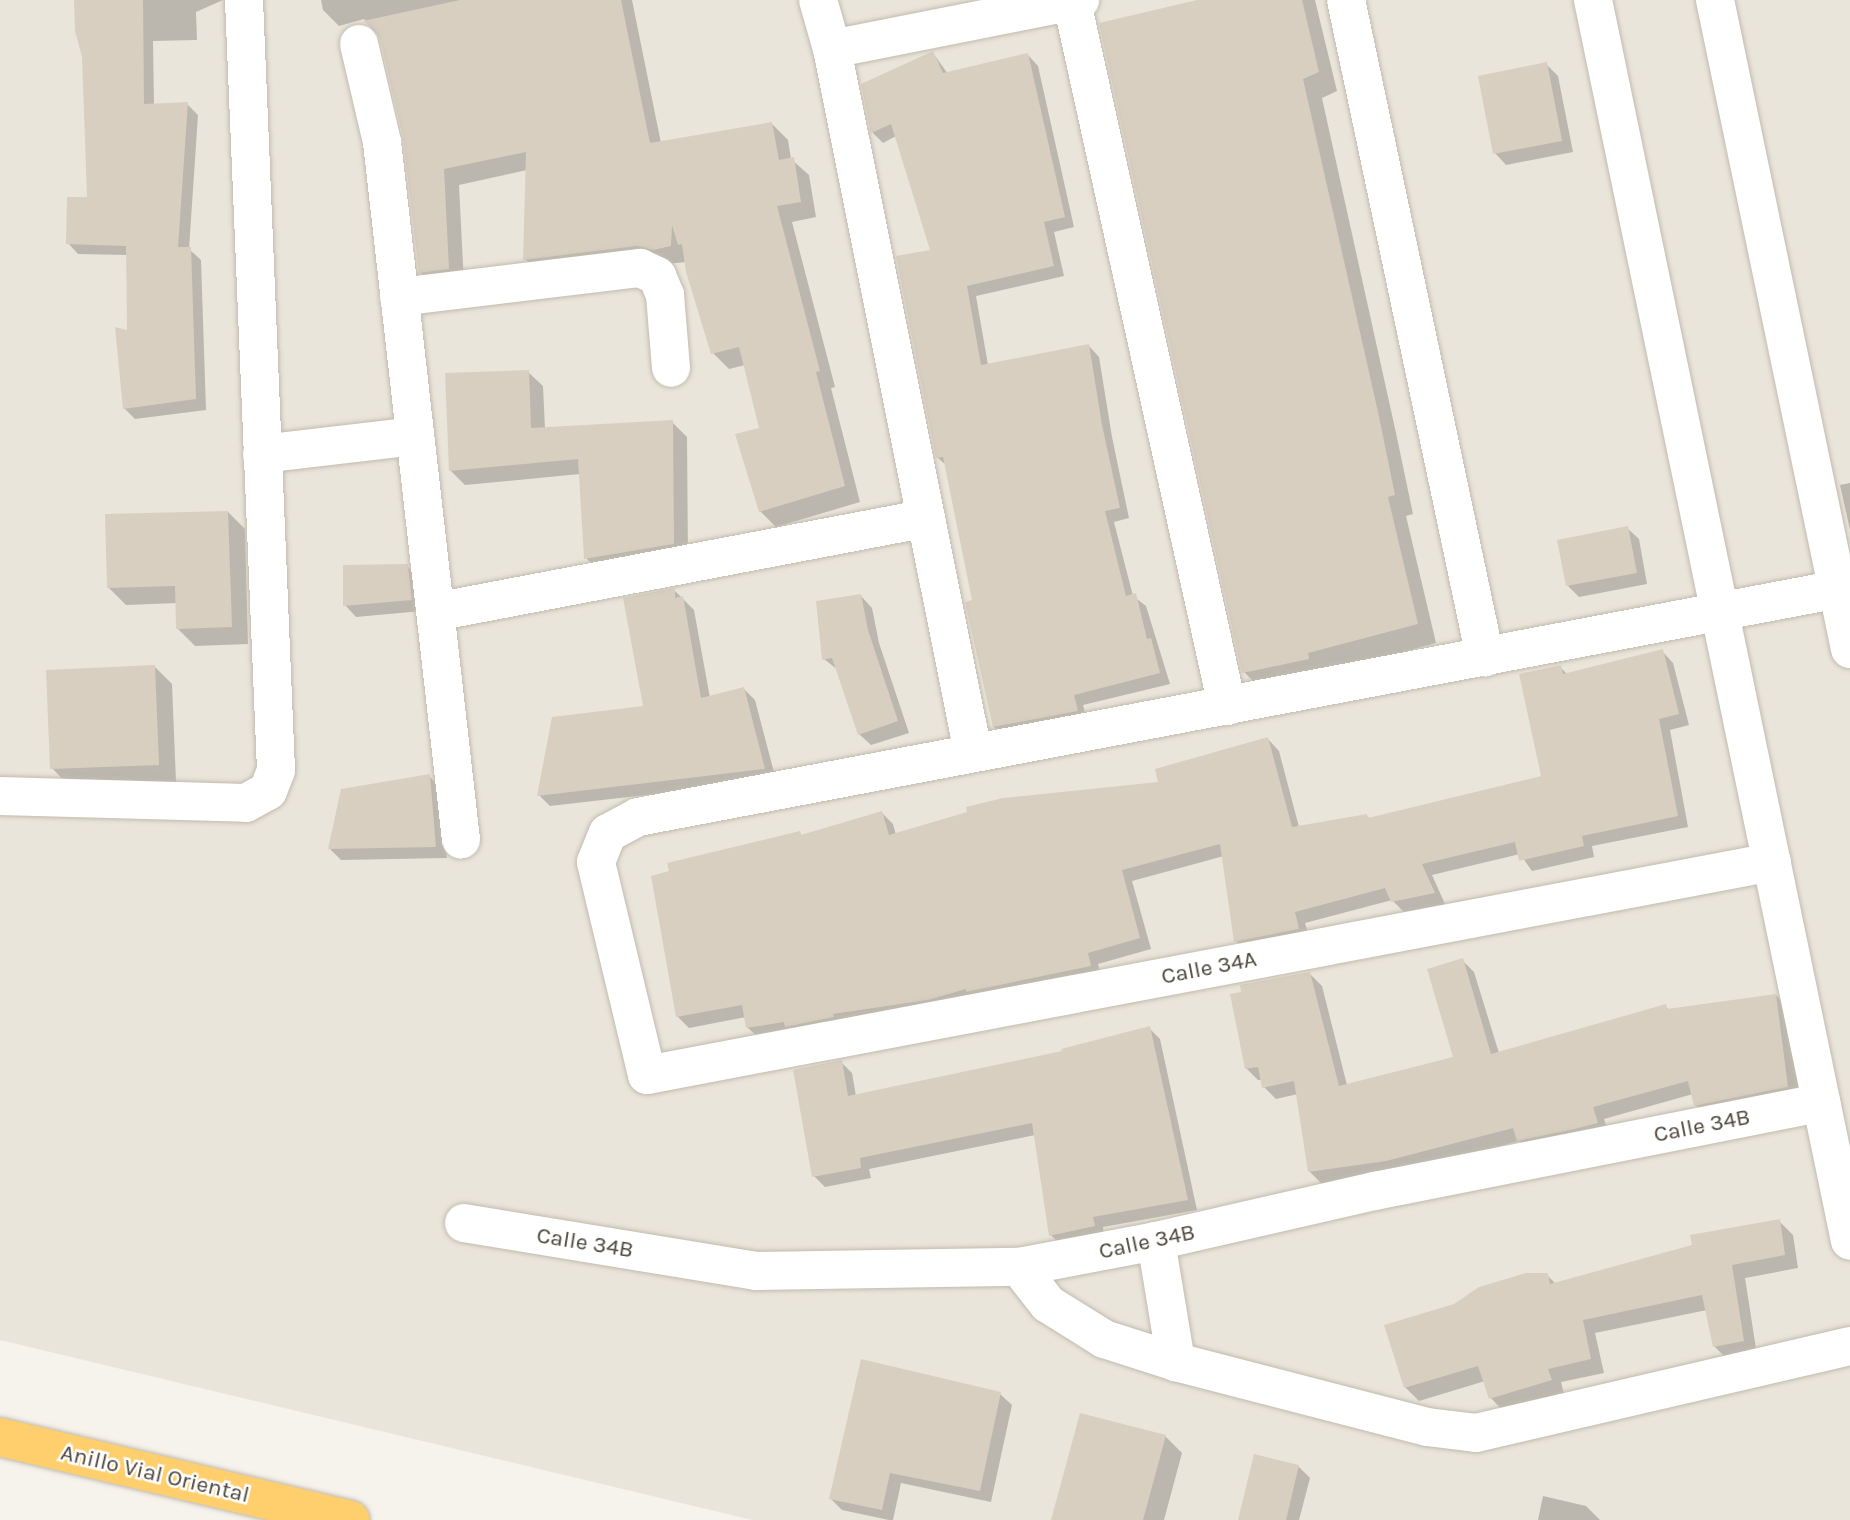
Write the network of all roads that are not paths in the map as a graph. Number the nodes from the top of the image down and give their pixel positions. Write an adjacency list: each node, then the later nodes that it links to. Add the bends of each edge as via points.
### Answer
1 (244, 0): 12 (street)
2 (818, 0): 8 (street)
3 (1346, 0): 18 (street)
4 (1592, 0): 16 (street)
5 (1715, 0): 14 (street)
6 (1076, 1): 8 (street); 19 (street)
7 (359, 44): 9 (street, via 382,142)
8 (832, 49): 13 (street)
9 (399, 297): 10 (street, via 640,268 657,276 665,295); 11 (street)
10 (671, 368)
11 (415, 436): 12 (street); 15 (street)
12 (262, 454): 21 (street, via 276,770 268,791 246,803)
13 (926, 518): 15 (street); 20 (street)
14 (1844, 589): 16 (street); 17 (street)
15 (435, 612): 22 (street)
16 (1720, 612): 18 (street); 23 (street)
17 (1850, 649)
18 (1485, 657): 19 (street)
19 (1227, 706): 20 (street)
20 (973, 753): 23 (street, Calle 34A, via 638,817 608,833 596,862 647,1075)
21 (0, 796)
22 (461, 840)
23 (1772, 862): 24 (street)
24 (1821, 1103): 26 (street, Calle 34B, via 1375,1191); 27 (street)
25 (464, 1223): 28 (street, Calle 34B, via 755,1271)
26 (1156, 1241): 28 (street, Calle 34B); 30 (street)
27 (1850, 1241)
28 (1019, 1267): 30 (street, via 1048,1304 1104,1339)
29 (1850, 1346): 30 (street, via 1476,1433 1427,1427)
30 (1176, 1362)
31 (0, 1437): 32 (highway, Anillo Vial Oriental)
32 (350, 1520)

